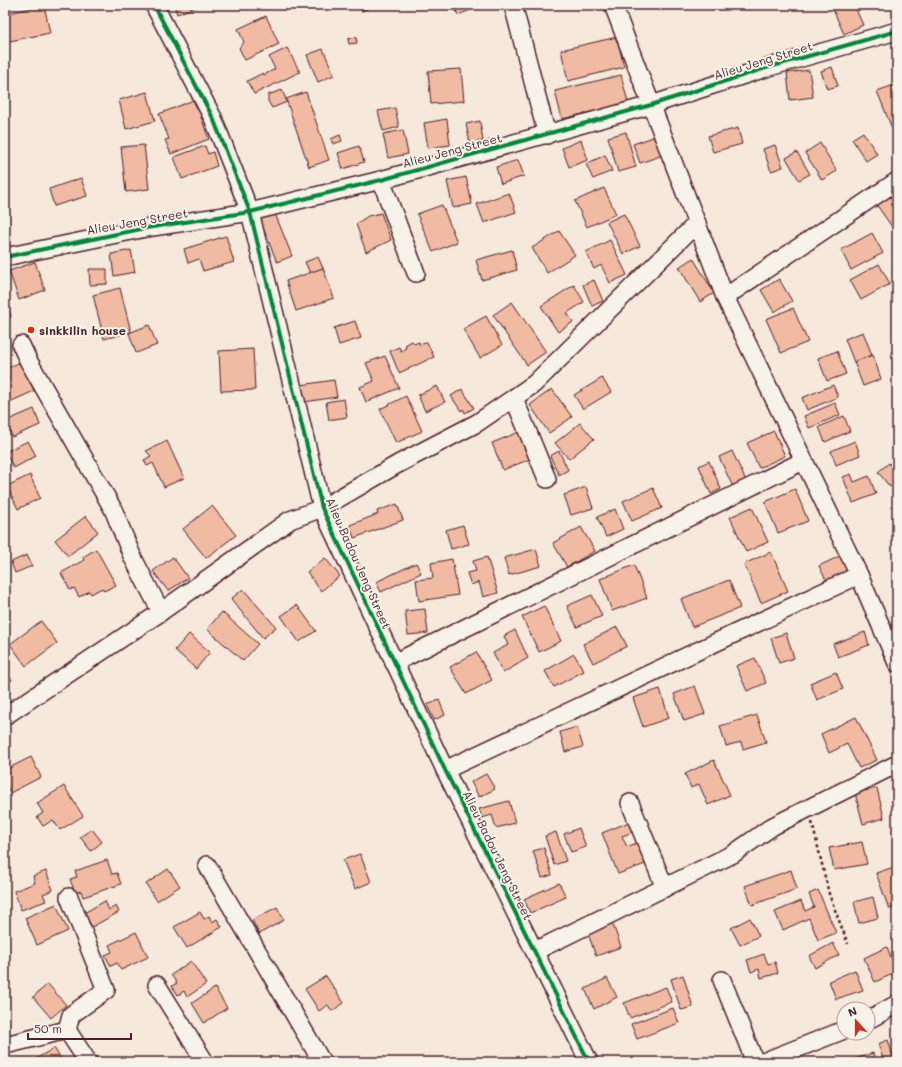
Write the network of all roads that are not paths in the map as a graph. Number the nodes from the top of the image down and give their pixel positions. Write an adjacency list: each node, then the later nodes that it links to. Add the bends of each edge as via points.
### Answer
1 (154, 5): 9 (street, Alieu Badou Jeng Street, via 213,118)
2 (513, 5): 6 (street)
3 (613, 5): 5 (street)
4 (897, 31): 5 (street, Alieu Jeng Street, via 766,68)
5 (651, 105): 6 (street, Alieu Jeng Street); 10 (street)
6 (547, 135): 7 (street, Alieu Jeng Street)
7 (380, 180): 9 (street, Alieu Jeng Street); 12 (street)
8 (897, 181): 13 (street)
9 (250, 212): 11 (street, Alieu Jeng Street, via 146,228); 18 (street, Alieu Badou Jeng Street)
10 (697, 223): 13 (street); 15 (street, via 534,384)
11 (5, 257)
12 (416, 273)
13 (725, 297): 16 (street)
14 (21, 345): 20 (street, via 113,509 133,558)
15 (514, 398): 17 (street); 18 (street, via 477,422)
16 (803, 461): 19 (street); 21 (street)
17 (547, 479)
18 (322, 508): 20 (street, via 290,520); 21 (street, Alieu Badou Jeng Street)
19 (859, 575): 22 (street); 25 (street)
20 (161, 612): 23 (street)
21 (394, 663): 25 (street, Alieu Badou Jeng Street)
22 (897, 663)
23 (5, 716)
24 (897, 764): 28 (street, via 773,826 733,854)
25 (445, 770): 30 (street, Alieu Badou Jeng Street)
26 (630, 803): 28 (street)
27 (207, 865): 40 (street)
28 (665, 888): 30 (street)
29 (69, 897): 35 (street, via 106,990 71,1015)
30 (535, 951): 41 (street, Alieu Badou Jeng Street)
31 (722, 980): 42 (street)
32 (157, 985): 39 (street)
33 (897, 1004): 34 (street)
34 (876, 1016)
35 (66, 1030): 37 (street); 38 (street)
36 (836, 1033): 43 (street)
37 (5, 1045)
38 (88, 1062)
39 (205, 1062)
40 (322, 1062)
41 (590, 1062)
42 (755, 1062)
43 (763, 1062)

